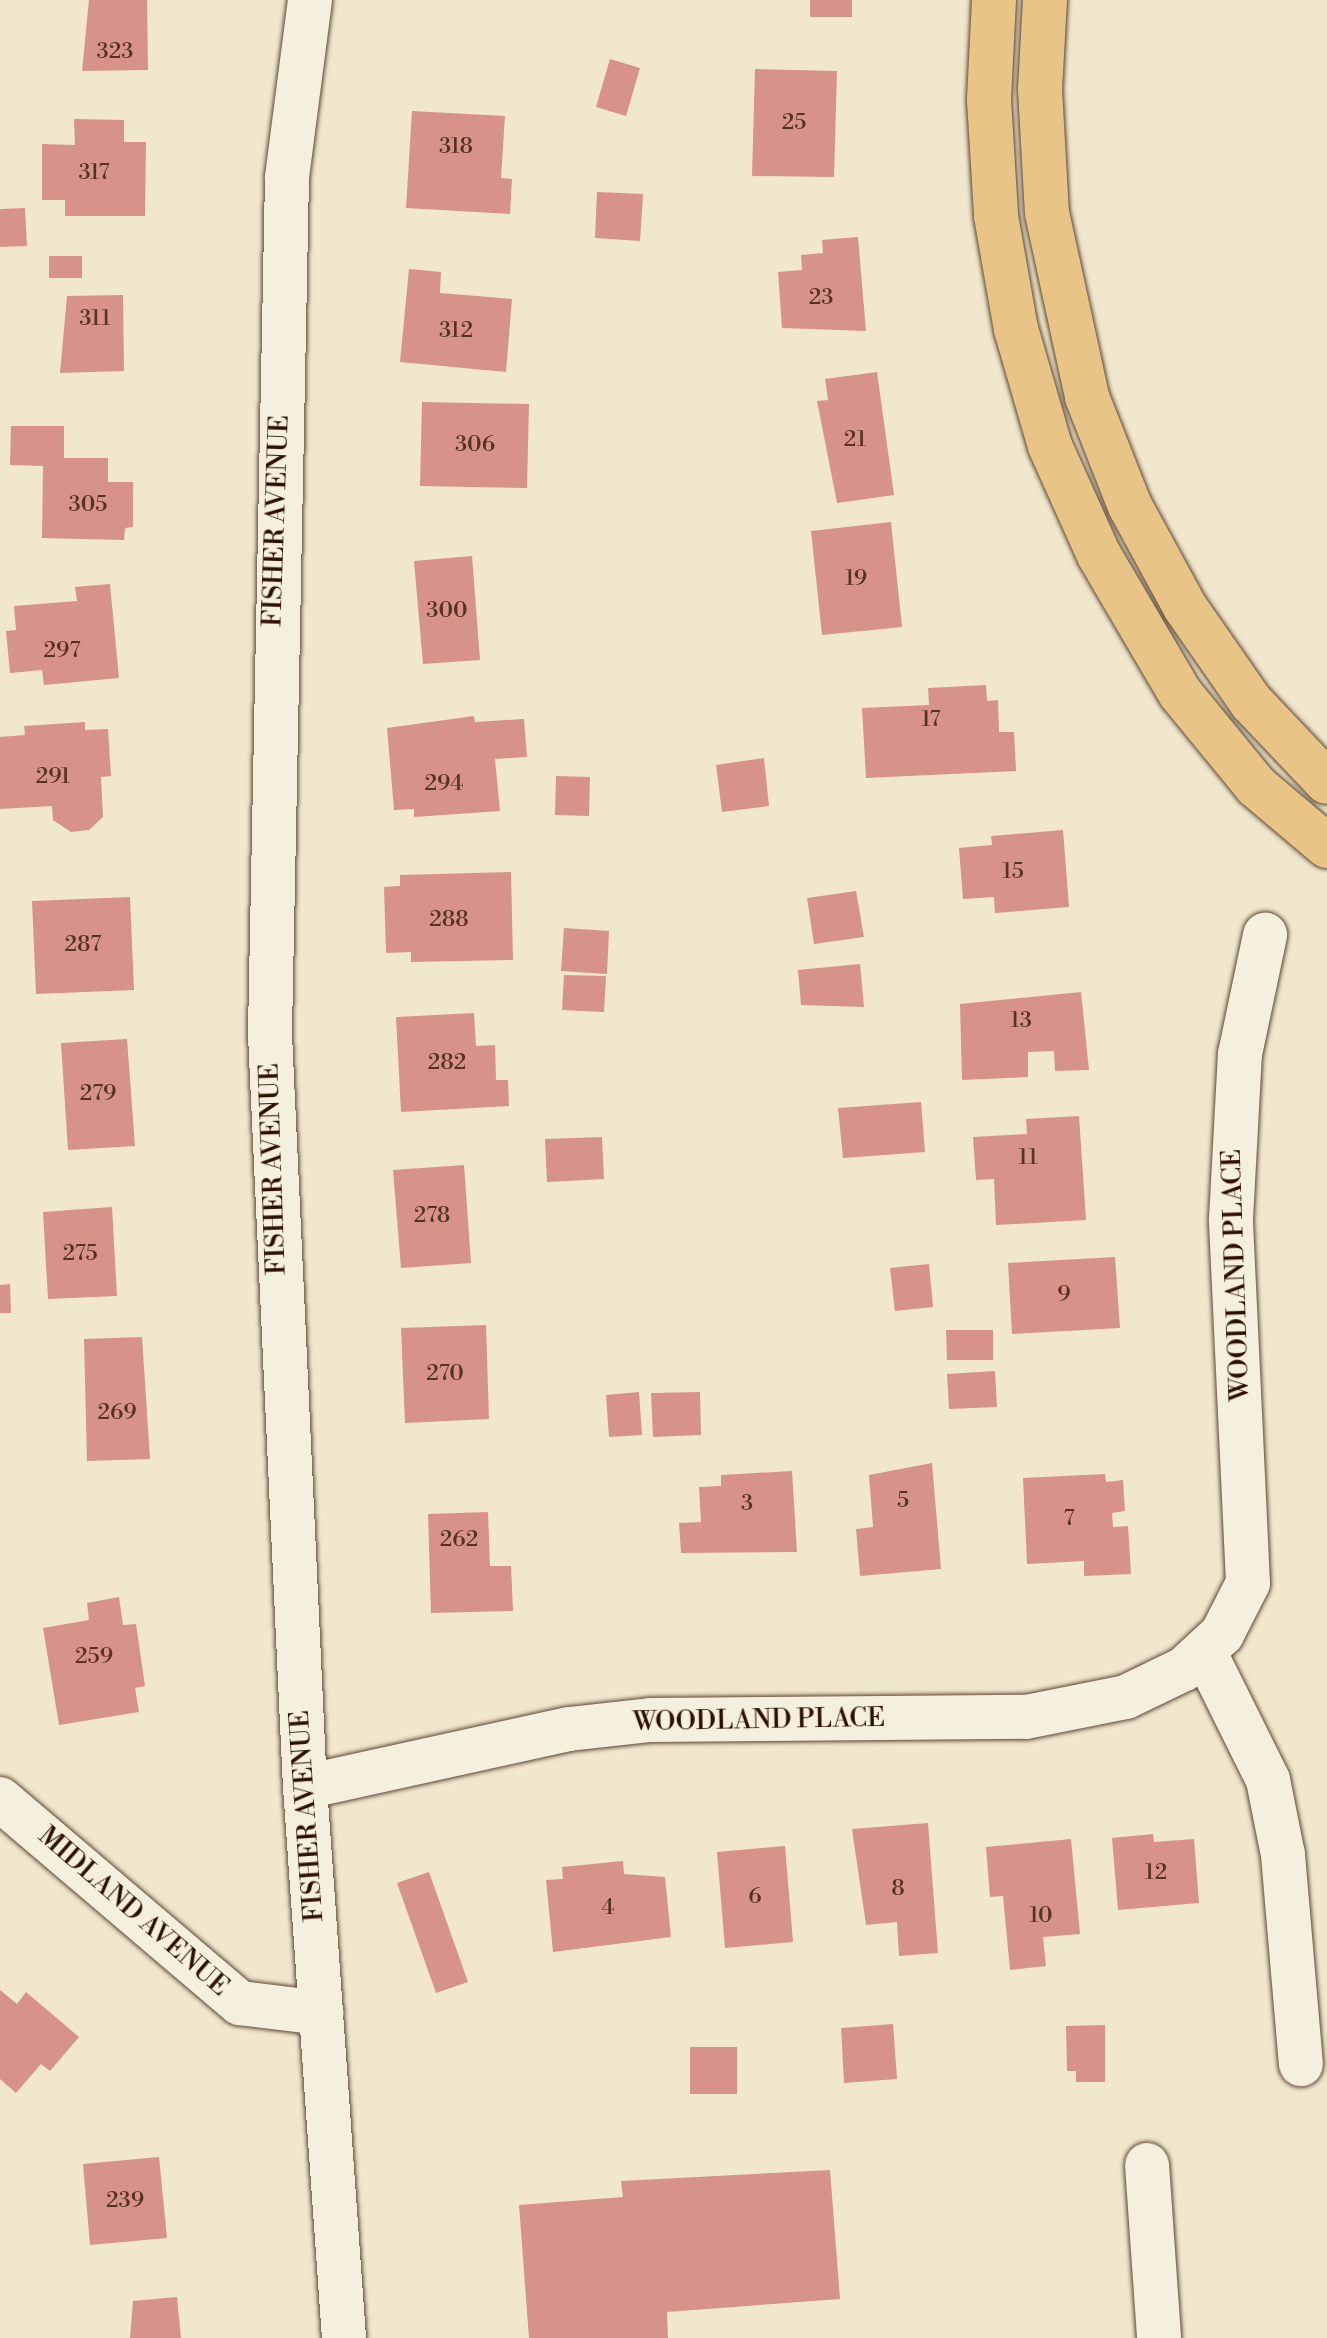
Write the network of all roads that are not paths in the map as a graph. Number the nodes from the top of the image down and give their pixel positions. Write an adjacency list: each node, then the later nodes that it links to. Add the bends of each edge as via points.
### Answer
1 (310, 0): 8 (street, FISHER AVENUE, via 287,178 270,755 274,1237)
2 (994, 0): 5 (highway, via 989,100 996,216 1016,329 1050,446 1105,568 1180,693 1256,786)
3 (1045, 0): 4 (highway, via 1040,89 1047,213 1087,397 1130,506 1185,607 1251,702)
4 (1327, 782)
5 (1327, 846)
6 (1265, 935): 7 (street, WOODLAND PLACE, via 1240,1054 1231,1219 1248,1583 1238,1610)
7 (1204, 1651): 8 (street, WOODLAND PLACE, via 1126,1697 1026,1717 651,1720 569,1729); 11 (street, via 1268,1780 1283,1855)
8 (305, 1787): 10 (street, FISHER AVENUE)
9 (0, 1799): 10 (street, MIDLAND AVENUE, via 240,2003)
10 (321, 2013): 13 (street, FISHER AVENUE)
11 (1301, 2064)
12 (1147, 2165): 14 (street)
13 (344, 2338)
14 (1159, 2338)

